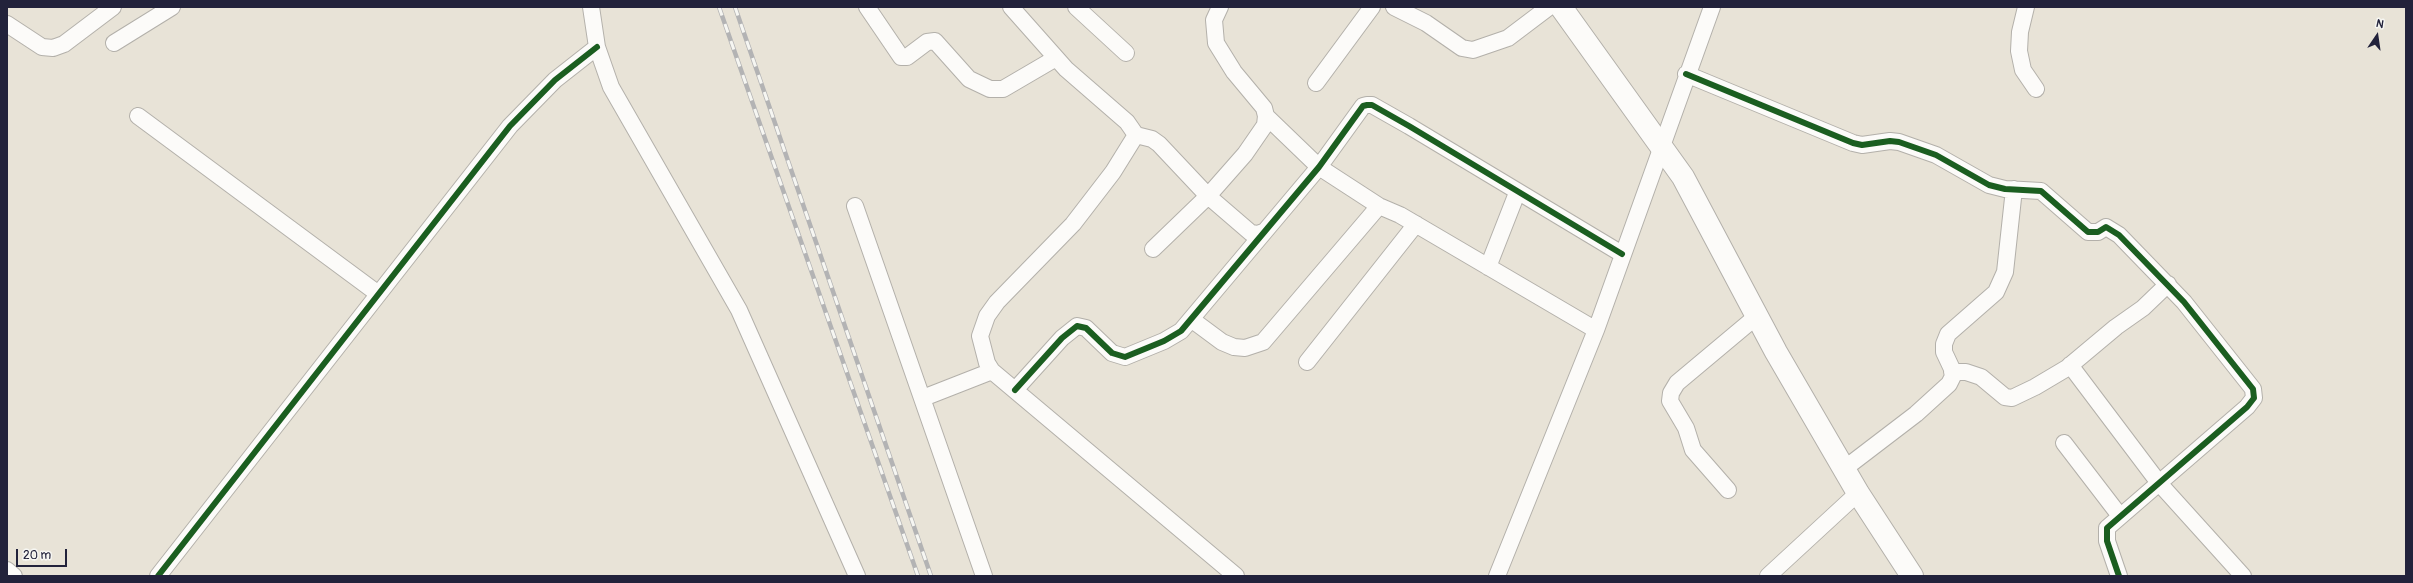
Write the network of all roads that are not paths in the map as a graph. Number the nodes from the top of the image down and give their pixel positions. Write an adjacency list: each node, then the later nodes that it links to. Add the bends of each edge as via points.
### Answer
1 (113, 7): 14 (street, via 64,44 53,48 42,47)
2 (172, 7): 15 (street)
3 (591, 7): 16 (street)
4 (867, 7): 18 (street, via 901,57 907,57 927,42 935,41 969,79 990,89 1003,89)
5 (1011, 7): 18 (street)
6 (1076, 7): 17 (street)
7 (1220, 7): 23 (street, via 1214,20 1216,43 1234,72 1264,108)
8 (1372, 7): 20 (street)
9 (1394, 7): 10 (street, via 1426,23 1462,48 1473,50 1508,38)
10 (1549, 7)
11 (1561, 7): 25 (street)
12 (1712, 7): 19 (street)
13 (2026, 7): 21 (street, via 2019,51 2023,70)
14 (7, 24)
15 (114, 43)
16 (597, 47): 38 (street, via 555,80 510,126); 57 (street, via 611,87 739,310)
17 (1126, 53)
18 (1056, 58): 24 (street, via 1127,122)
19 (1686, 74): 25 (street); 27 (street, via 1853,143 1871,145 1890,141 1915,146 1936,155 1976,180)
20 (1316, 83)
21 (2036, 89)
22 (138, 116): 38 (street)
23 (1266, 116): 26 (street); 29 (street, via 1265,125 1245,154)
24 (1136, 135): 29 (street, via 1152,139 1159,144); 44 (street, via 1113,172 1073,224 997,302 987,316 980,336 987,363)
25 (1661, 147): 35 (street); 39 (street, via 1683,177)
26 (1319, 167): 28 (street, via 1363,106 1372,105); 31 (street); 33 (street)
27 (2014, 189): 37 (street, via 2041,191 2088,232 2110,228); 45 (street, via 2005,272 1996,292 1948,334 1944,352)
28 (1517, 193): 35 (street); 36 (street)
29 (1208, 196): 33 (street, via 1251,233); 34 (street)
30 (855, 206): 47 (street)
31 (1379, 206): 32 (street); 40 (street, via 1263,342 1245,348 1234,347 1222,342)
32 (1416, 224): 36 (street); 42 (street)
33 (1263, 232): 40 (street)
34 (1153, 249)
35 (1622, 254): 41 (street)
36 (1488, 267): 41 (street)
37 (2168, 284): 43 (street, via 2143,308); 50 (street, via 2255,393 2247,407)
38 (378, 293): 56 (street)
39 (1757, 316): 49 (street); 51 (street, via 1677,383 1671,393 1670,401 1686,428 1693,450)
40 (1191, 319): 46 (street, via 1175,335 1125,357 1112,353 1086,328 1072,328)
41 (1596, 330): 60 (street)
42 (1307, 362)
43 (2070, 365): 45 (street, via 2012,398 2005,397 1981,377 1966,372); 50 (street)
44 (992, 371): 46 (street); 47 (street)
45 (1952, 372): 49 (street, via 1949,384 1916,414)
46 (1015, 390): 59 (street)
47 (923, 398): 58 (street)
48 (2064, 443): 53 (street)
49 (1844, 469): 52 (street)
50 (2159, 483): 53 (street); 64 (street)
51 (1728, 490)
52 (1858, 493): 61 (street); 62 (street)
53 (2120, 516): 63 (street, via 2106,533)
54 (7, 570): 55 (street)
55 (14, 576)
56 (158, 576)
57 (857, 576)
58 (984, 576)
59 (1236, 576)
60 (1498, 576)
61 (1768, 576)
62 (1912, 576)
63 (2119, 576)
64 (2243, 576)

